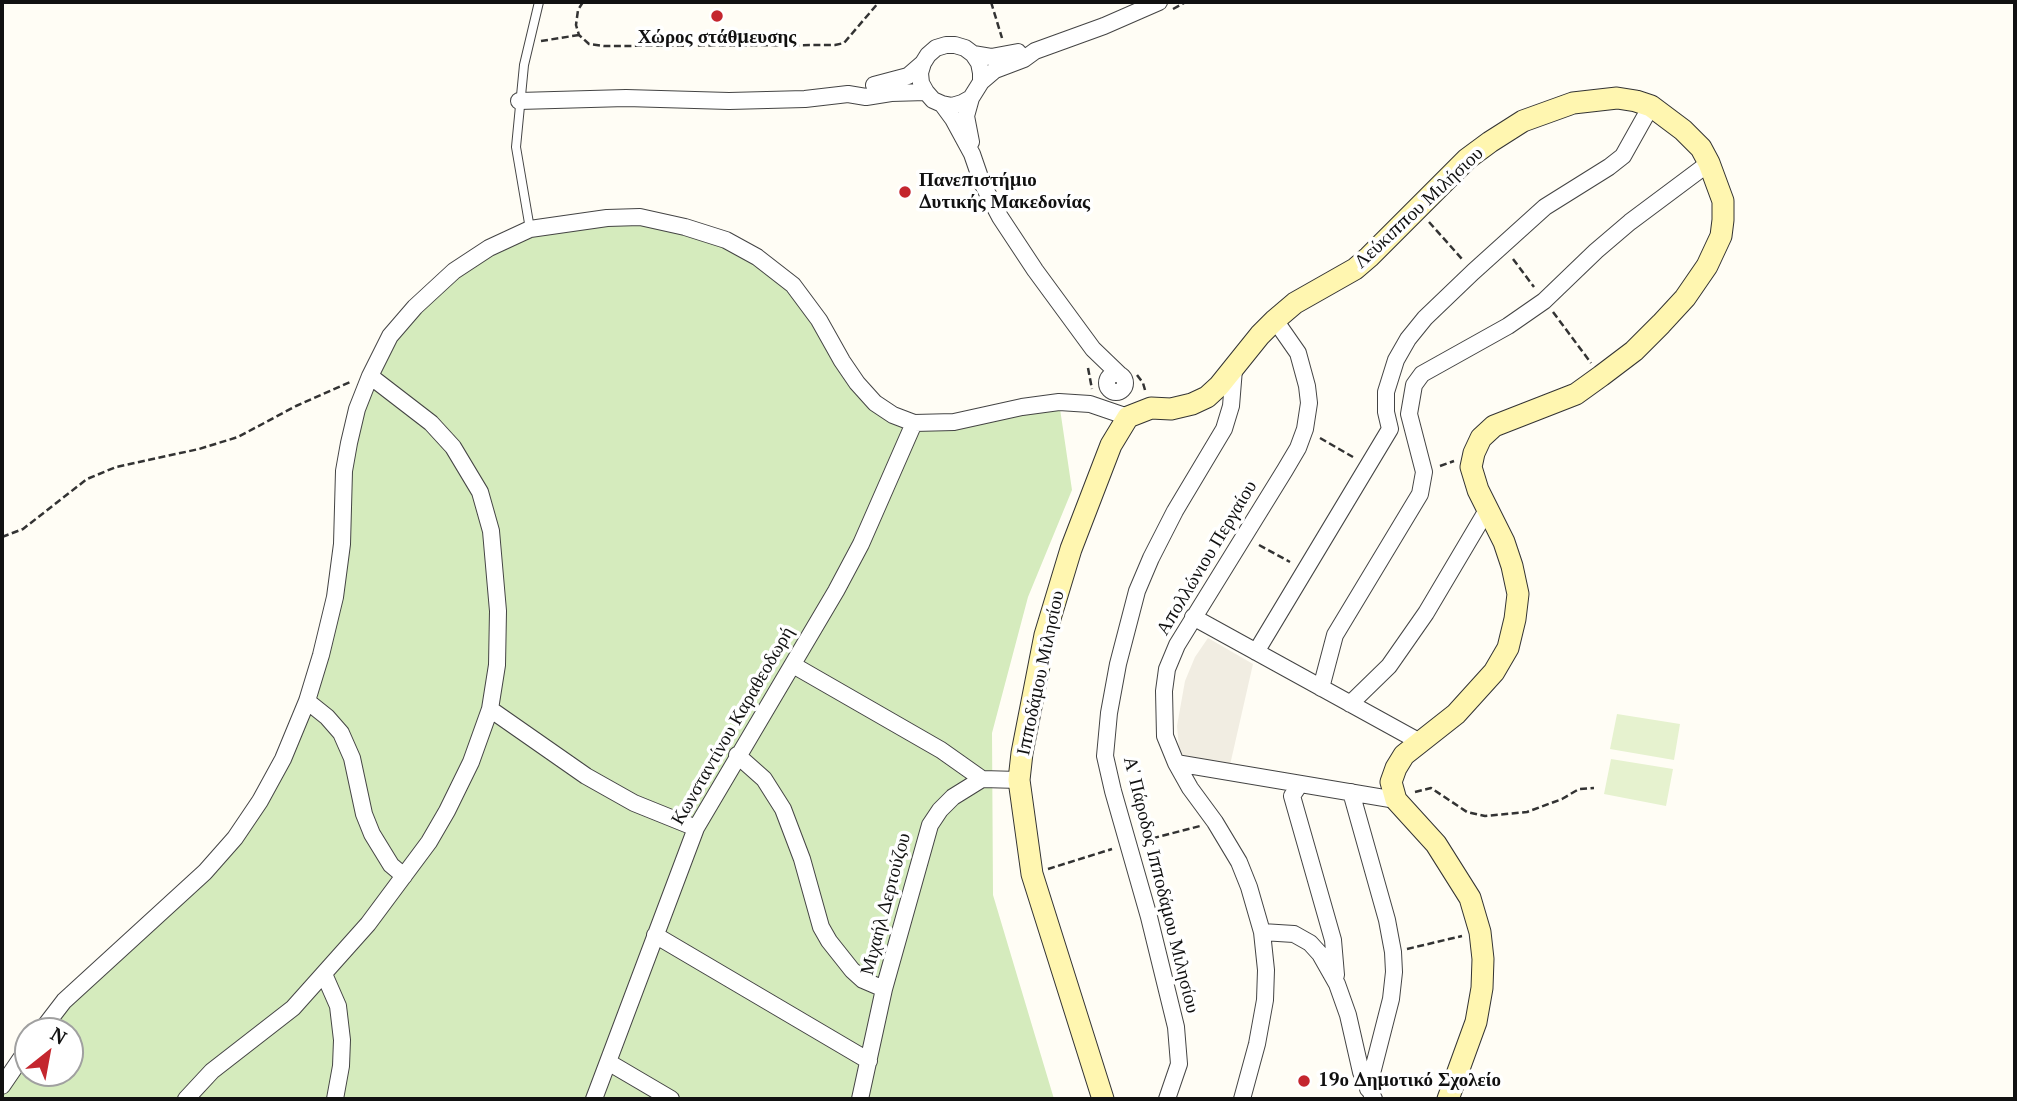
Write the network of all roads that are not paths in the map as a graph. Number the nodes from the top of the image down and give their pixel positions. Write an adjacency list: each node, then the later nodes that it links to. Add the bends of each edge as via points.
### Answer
1 (540, 2): 10 (lane)
2 (1159, 2): 3 (street)
3 (1035, 51): 4 (street, via 991,57); 6 (street)
4 (973, 54): 5 (street, via 946,45 936,48); 6 (street)
5 (923, 63): 7 (street, via 921,83); 8 (street, via 908,76)
6 (981, 82): 9 (street)
7 (926, 92): 8 (street); 11 (street)
8 (848, 94): 10 (street, via 729,101)
9 (971, 99): 11 (street, via 952,106); 13 (street, via 966,116)
10 (519, 101): 15 (lane, via 516,147)
11 (942, 104): 13 (street)
12 (1651, 106): 14 (street, Λεύκιππου Μιλήσιου, via 1683,130); 16 (street, Λεύκιππου Μιλήσιου, via 1617,98 1598,100 1573,103 1523,121 1466,159 1355,269 1295,303); 23 (street, via 1623,156 1545,207 1425,318 1408,340 1396,359 1386,392 1390,429)
13 (972, 154): 19 (street, via 1000,217 1119,380)
14 (1709, 163): 21 (street, Λεύκιππου Μιλήσιου, via 1723,201 1723,220 1707,266 1685,298 1634,351 1576,394 1494,426 1481,438 1471,467); 25 (street, via 1630,222 1544,301 1422,374 1414,385 1409,414 1424,472 1420,494 1335,635)
15 (530, 229): 18 (street, via 489,248 434,288 390,336); 20 (street, via 640,217 726,240 793,285 857,383 875,403)
16 (1275, 320): 17 (street, Λεύκιππου Μιλήσιου); 22 (street, Απολλώνιου Περγαίου, via 1298,353 1309,403 1305,429 1298,448)
17 (1234, 369): 19 (street, Λεύκιππου Μιλήσιου, via 1207,397 1192,404 1151,408); 56 (street, Α' Πάροδος Ιπποδάμου Μιλησίου, via 1224,429 1175,510 1138,591 1118,664 1105,756 1176,1027 1179,1064)
18 (370, 376): 26 (street, via 349,443 335,597); 28 (street, via 431,423 453,447 480,492 491,531 498,611)
19 (1128, 417): 20 (street, via 1090,404 1059,402 954,422); 33 (street, Ιπποδάμου Μιλησίου, via 1111,444 1057,593 1035,679)
20 (914, 423): 24 (street, Κωνσταντίνου Καραθεοδωρή, via 861,544)
21 (1488, 510): 27 (street, via 1389,666); 29 (street, via 1512,566 1518,594 1508,648 1476,693)
22 (1193, 617): 23 (street); 31 (street, Απολλώνιου Περγαίου, via 1167,669 1164,691 1165,736)
23 (1256, 652): 25 (street)
24 (793, 665): 30 (street, Κωνσταντίνου Καραθεοδωρή); 32 (street, via 941,750)
25 (1321, 688): 27 (street)
26 (307, 701): 38 (street, via 341,733 352,758 363,814 391,865); 44 (street, via 283,758 234,838 205,872)
27 (1350, 704): 29 (street)
28 (490, 709): 37 (street, via 586,776 634,803); 38 (street, via 447,811)
29 (1420, 743): 36 (street, via 1396,768 1391,782)
30 (737, 755): 37 (street, Κωνσταντίνου Καραθεοδωρή); 43 (street, via 764,779 783,809 829,941 852,970)
31 (1175, 763): 34 (street); 39 (street, Απολλώνιου Περγαίου, via 1239,862)
32 (982, 779): 33 (street); 43 (street, Μιχαήλ Δερτούζου, via 953,797 930,825)
33 (1019, 780): 55 (street, Ιπποδάμου Μιλησίου, via 1032,874)
34 (1300, 784): 35 (street); 42 (street, via 1292,796 1333,940)
35 (1351, 792): 36 (street); 49 (street, via 1393,952 1391,999)
36 (1396, 800): 58 (street, via 1436,844 1470,898 1480,932 1482,988 1476,1022)
37 (696, 828): 40 (street, Κωνσταντίνου Καραθεοδωρή)
38 (404, 876): 41 (street)
39 (1262, 932): 42 (street, via 1294,934 1310,943); 57 (street, Απολλώνιου Περγαίου, via 1265,1000)
40 (655, 935): 45 (street); 46 (street, Κωνσταντίνου Καραθεοδωρή)
41 (324, 974): 50 (street, via 293,1008 212,1071); 51 (street, via 338,1006 342,1040)
42 (1337, 984): 49 (street)
43 (884, 989): 45 (street, Μιχαήλ Δερτούζου)
44 (52, 1017)
45 (869, 1061): 54 (street, Μιχαήλ Δερτούζου)
46 (608, 1062): 52 (street, Κωνσταντίνου Καραθεοδωρή); 53 (street)
47 (14, 1068): 48 (street)
48 (2, 1086)
49 (1371, 1094)
50 (186, 1099)
51 (335, 1099)
52 (594, 1099)
53 (671, 1099)
54 (860, 1099)
55 (1103, 1099)
56 (1167, 1099)
57 (1242, 1099)
58 (1448, 1099)

